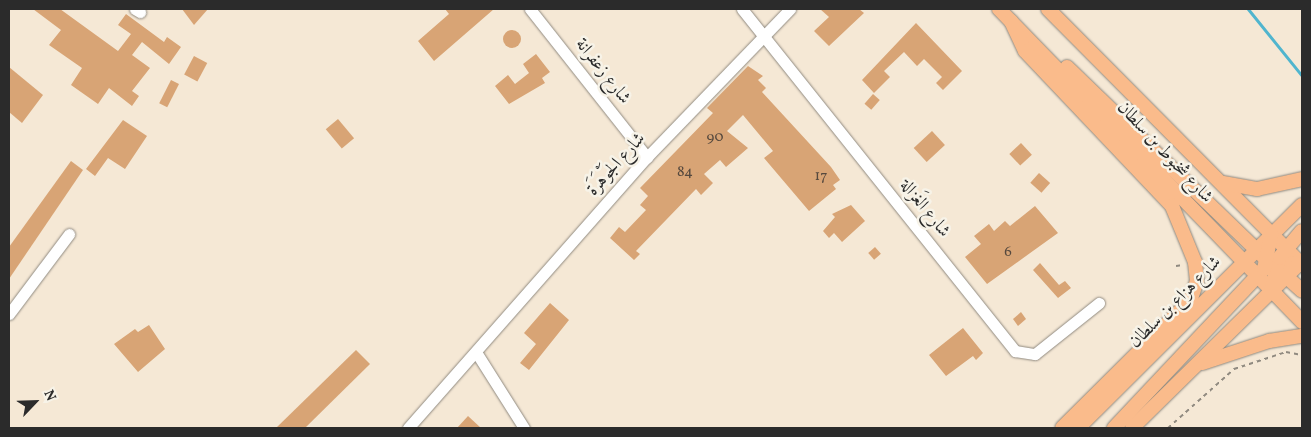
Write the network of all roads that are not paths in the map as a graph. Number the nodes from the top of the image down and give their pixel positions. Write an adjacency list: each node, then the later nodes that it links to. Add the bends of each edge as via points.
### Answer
1 (530, 9): 9 (street, شارع زعفرانة)
2 (742, 9): 7 (street, شارع الغَزالة)
3 (790, 9): 7 (street, شارع الجَوْهَرَة)
4 (999, 9): 6 (main road, شارع شخبوط بن سلطان)
5 (1048, 9): 11 (main road, شارع شخبوط بن سلطان)
6 (1012, 21): 8 (main road, شارع شخبوط بن سلطان); 38 (main road, via 1025,51 1172,206 1195,262 1197,281 1190,301)
7 (764, 36): 9 (street, شارع الجَوْهَرَة); 29 (street, شارع الغَزالة, via 1015,351 1036,354)
8 (1030, 41): 15 (main road, via 1092,88); 20 (main road, شارع شخبوط بن سلطان)
9 (647, 157): 34 (street, شارع الجَوْهَرَة)
10 (1302, 179): 11 (main road, via 1257,190)
11 (1217, 180): 13 (main road, شارع شخبوط بن سلطان)
12 (1302, 204): 16 (main road, شارع هزاع بن سلطان)
13 (1259, 222): 15 (main road, via 1253,232); 16 (main road, شارع شخبوط بن سلطان)
14 (69, 234): 31 (street)
15 (1241, 234): 19 (main road)
16 (1271, 235): 18 (main road, شارع شخبوط بن سلطان); 19 (main road, شارع هزاع بن سلطان); 22 (main road)
17 (1301, 236): 18 (main road)
18 (1286, 248): 21 (main road, شارع شخبوط بن سلطان); 22 (main road)
19 (1256, 250): 20 (main road, شارع هزاع بن سلطان); 22 (main road)
20 (1243, 262): 22 (main road); 23 (main road, شارع هزاع بن سلطان); 25 (main road, شارع شخبوط بن سلطان)
21 (1302, 263): 22 (main road); 24 (main road)
22 (1272, 264): 24 (main road); 25 (main road); 28 (main road)
23 (1229, 276): 27 (main road, via 1242,279); 39 (main road, شارع هزاع بن سلطان)
24 (1287, 276): 26 (main road); 28 (main road)
25 (1257, 277): 27 (main road); 28 (main road, شارع شخبوط بن سلطان)
26 (1301, 289): 30 (main road, via 1290,294)
27 (1244, 290): 40 (main road)
28 (1271, 291): 30 (main road, شارع شخبوط بن سلطان); 35 (main road)
29 (1099, 303)
30 (1285, 305): 32 (main road, شارع شخبوط بن سلطان)
31 (9, 314)
32 (1302, 322)
33 (1302, 336): 35 (main road, via 1270,341)
34 (476, 352): 36 (street, شارع الجَوْهَرَة); 37 (street)
35 (1196, 364): 41 (main road)
36 (408, 428)
37 (524, 428)
38 (1062, 428)
39 (1078, 428)
40 (1114, 428)
41 (1132, 428)

